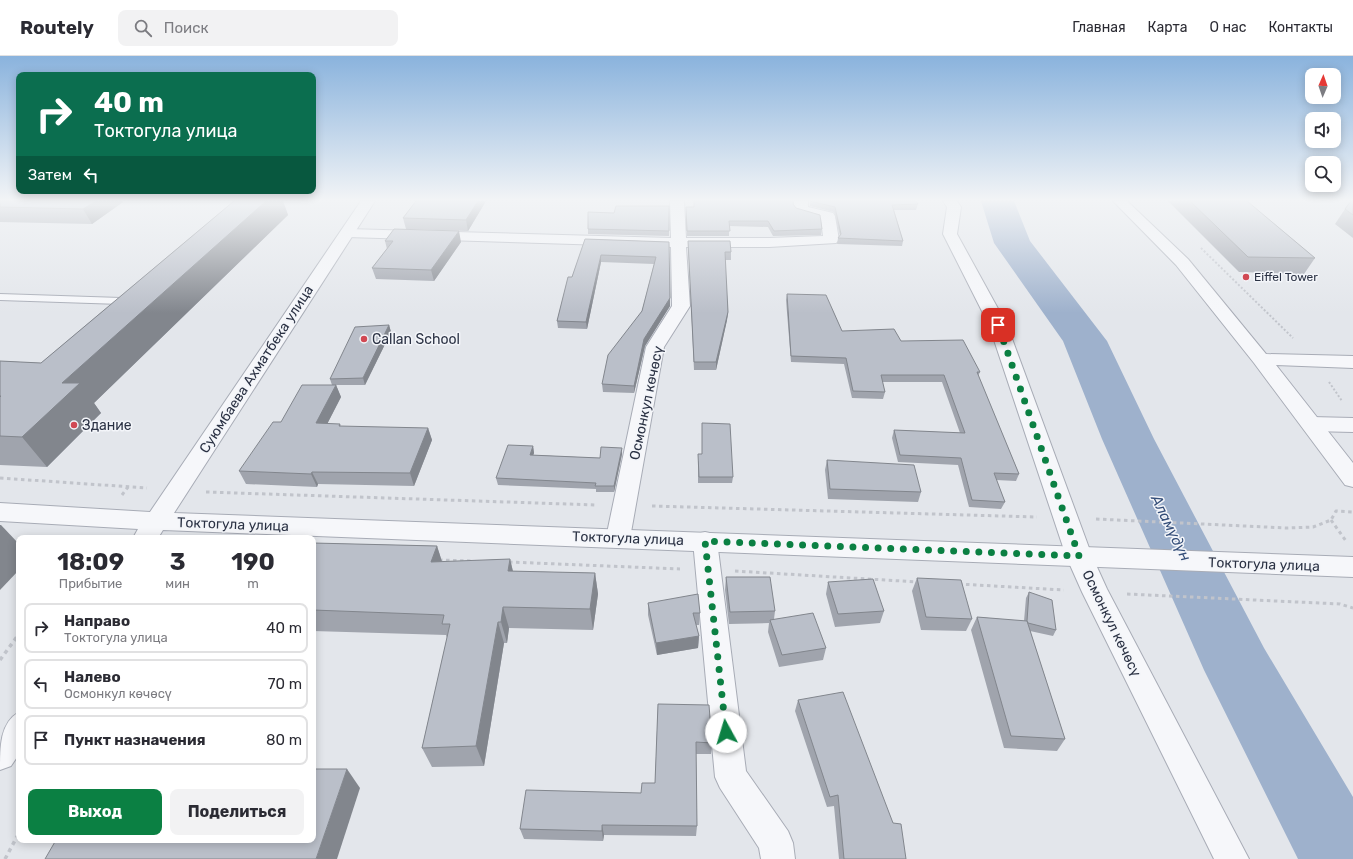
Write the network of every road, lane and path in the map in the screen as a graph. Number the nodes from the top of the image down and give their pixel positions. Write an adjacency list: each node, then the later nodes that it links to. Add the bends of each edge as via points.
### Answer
1 (343, 238): 18 (street, Суюмбаева Ахматбека улица)
2 (560, 238): 7 (street)
3 (678, 238): 7 (street, Осмонкул көчөсү)
4 (831, 238): 7 (street, via 775,244)
5 (952, 238): 22 (street, Осмонкул көчөсү, via 998,325)
6 (1158, 238): 11 (street, via 1182,262)
7 (678, 243): 19 (street, Осмонкул көчөсү, via 681,306 655,347)
8 (1201, 248): 12 (path)
9 (0, 297): 10 (lane, via 124,299)
10 (109, 311)
11 (1261, 359): 12 (street); 15 (street)
12 (1314, 361): 13 (street); 14 (path)
13 (1353, 362)
14 (1349, 416): 15 (street)
15 (1311, 424): 17 (street)
16 (0, 478): 18 (path)
17 (1353, 479)
18 (177, 490): 19 (path); 24 (street, Суюмбаева Ахматбека улица)
19 (624, 506): 22 (path); 25 (street, Осмонкул көчөсү)
20 (0, 512): 24 (street, Токтогула улица)
21 (1353, 512): 23 (path, via 1336,511)
22 (1066, 518): 23 (path, via 1287,528 1313,527); 27 (street, Осмонкул көчөсү)
23 (1331, 520): 28 (path)
24 (150, 529): 25 (street, Токтогула улица)
25 (618, 538): 26 (street, Токтогула улица)
26 (705, 541): 27 (street, Токтогула улица); 37 (street, via 731,777 776,843)
27 (1086, 556): 28 (street, Токтогула улица, via 1304,566); 38 (street, Осмонкул көчөсү, via 1095,592)
28 (1351, 557)
29 (1122, 594): 30 (path, via 1340,604)
30 (1353, 608)
31 (16, 638): 32 (path)
32 (0, 660)
33 (16, 731): 34 (street)
34 (0, 755)
35 (16, 839): 36 (path)
36 (5, 859)
37 (778, 859)
38 (1232, 859)

